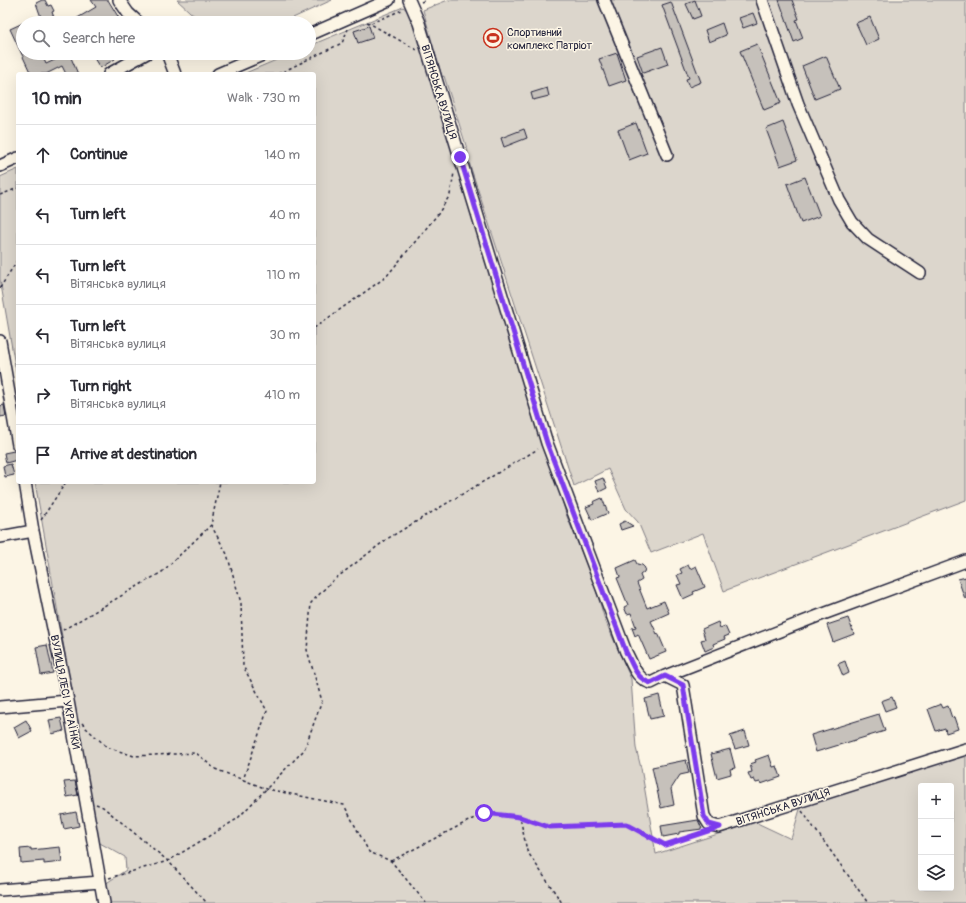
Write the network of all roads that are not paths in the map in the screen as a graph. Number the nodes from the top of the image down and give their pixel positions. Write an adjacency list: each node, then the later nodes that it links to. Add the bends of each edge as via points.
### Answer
1 (119, 0): 6 (street)
2 (389, 0): 7 (street)
3 (604, 0): 14 (street)
4 (762, 0): 17 (street, via 798,104 839,200 852,222 868,239)
5 (410, 3): 24 (street, ВІТЯНСЬКА ВУЛИЦЯ, via 547,443 626,652 638,676 644,681 651,683)
6 (132, 16)
7 (316, 32)
8 (134, 60): 11 (street)
9 (170, 60): 12 (street)
10 (250, 60): 13 (street)
11 (113, 72)
12 (174, 72)
13 (223, 72)
14 (667, 155)
15 (16, 159): 16 (street)
16 (0, 166)
17 (920, 274)
18 (0, 341): 19 (street)
19 (16, 433)
20 (24, 484): 21 (street, ВУЛИЦЯ ЛЕСІ УКРАЇНКИ)
21 (33, 531): 22 (street); 25 (street, ВУЛИЦЯ ЛЕСІ УКРАЇНКИ)
22 (0, 537)
23 (966, 561): 24 (street, ВІТЯНСЬКА ВУЛИЦЯ)
24 (665, 676): 27 (street, ВІТЯНСЬКА ВУЛИЦЯ, via 683,685 704,816 709,824 720,827)
25 (68, 701): 26 (street); 28 (street, ВУЛИЦЯ ЛЕСІ УКРАЇНКИ)
26 (0, 707)
27 (966, 749)
28 (100, 882): 29 (street); 30 (street, ВУЛИЦЯ ЛЕСІ УКРАЇНКИ)
29 (0, 890)
30 (104, 903)

